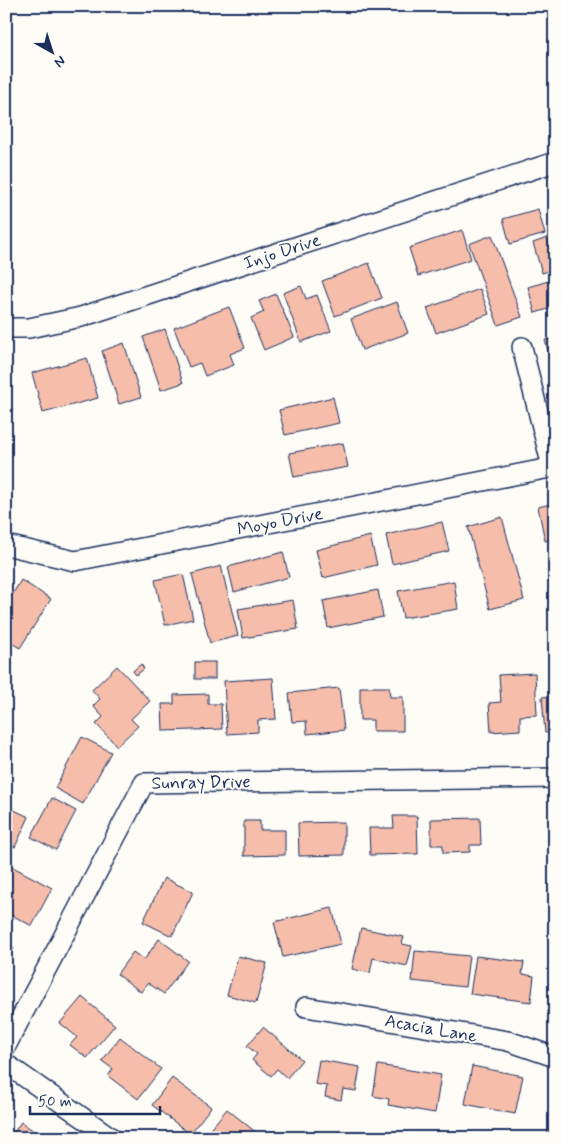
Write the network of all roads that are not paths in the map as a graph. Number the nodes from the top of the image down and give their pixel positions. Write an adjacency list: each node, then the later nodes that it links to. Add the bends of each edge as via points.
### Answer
1 (555, 162): 2 (street, Injo Drive, via 80,317 28,328)
2 (6, 328)
3 (522, 347): 4 (street)
4 (554, 467): 5 (street, Moyo Drive, via 74,561)
5 (6, 545)
6 (555, 778): 8 (street, Sunray Drive, via 144,783)
7 (306, 1006): 9 (street, Acacia Lane, via 508,1041)
8 (6, 1046)
9 (555, 1058)
10 (6, 1064): 11 (street)
11 (112, 1138)

